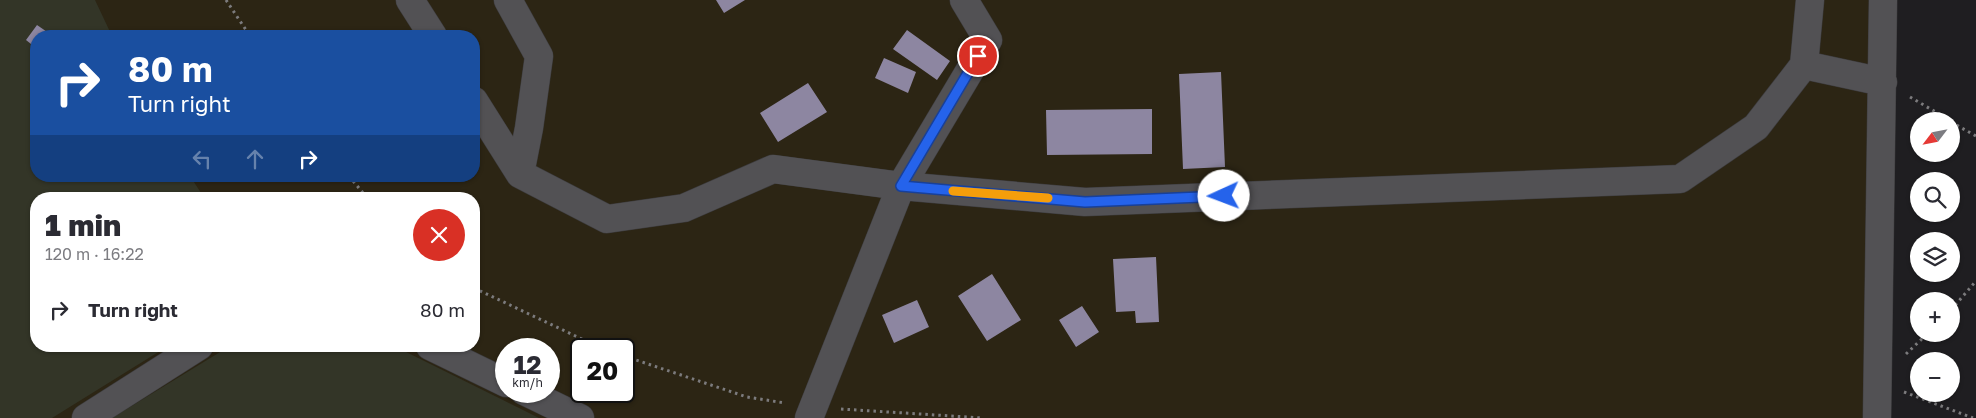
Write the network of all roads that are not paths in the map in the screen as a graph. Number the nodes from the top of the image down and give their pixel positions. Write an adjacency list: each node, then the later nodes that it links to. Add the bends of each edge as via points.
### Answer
1 (410, 0): 6 (street)
2 (508, 0): 10 (street, via 539,56)
3 (964, 0): 11 (street, via 988,40)
4 (1810, 0): 7 (street)
5 (1883, 0): 8 (street)
6 (429, 30)
7 (1804, 65): 8 (street); 11 (street, via 1756,127 1680,179 1085,202)
8 (1884, 82): 19 (street)
9 (480, 111): 10 (street)
10 (520, 174): 11 (street, via 608,219 684,208 773,169)
11 (901, 186): 18 (street)
12 (190, 352): 16 (street)
13 (442, 352): 14 (street)
14 (495, 378)
15 (549, 403): 17 (street)
16 (86, 418)
17 (580, 418)
18 (809, 418)
19 (1877, 418)

